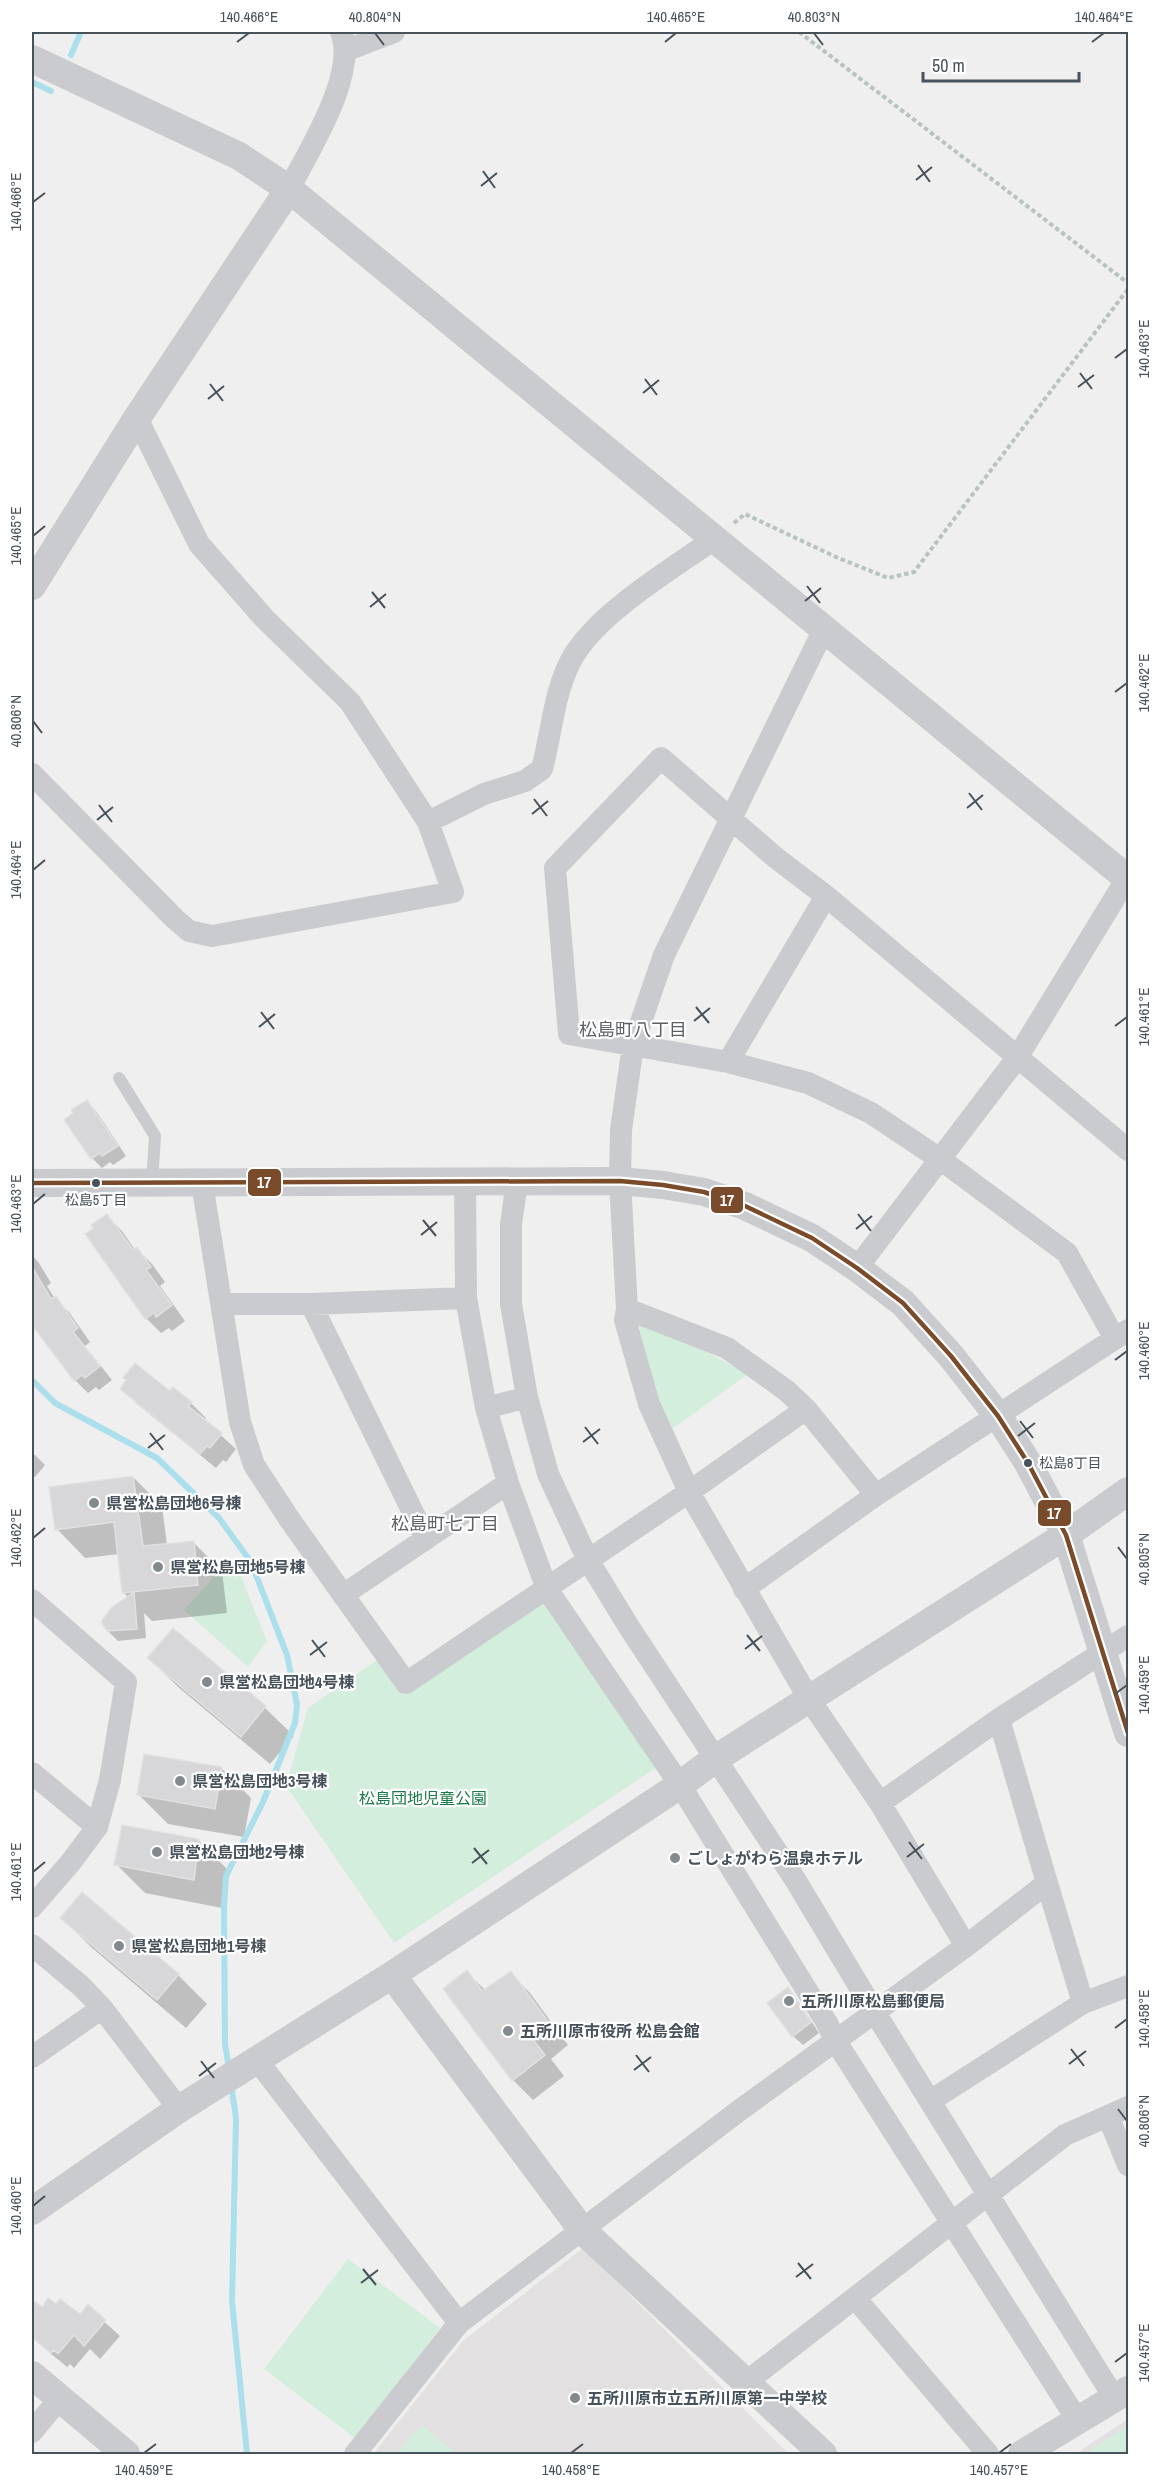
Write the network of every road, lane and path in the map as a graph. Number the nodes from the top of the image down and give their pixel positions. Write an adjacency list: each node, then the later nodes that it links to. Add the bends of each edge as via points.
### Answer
1 (394, 32): 3 (street)
2 (799, 32): 6 (path)
3 (343, 41): 5 (street, via 343,76)
4 (32, 59): 5 (street, via 239,156)
5 (289, 189): 8 (street); 9 (street)
6 (1128, 283)
7 (1128, 289): 9 (path, via 914,572 888,578 745,514)
8 (137, 418): 10 (street); 14 (street, via 199,544 265,619 350,702)
9 (714, 539): 11 (street); 14 (street, via 628,601 592,632 574,655 560,688 542,769 525,781 484,794)
10 (32, 585)
11 (824, 629): 13 (street); 15 (street)
12 (32, 774): 14 (street, via 175,919 189,931 212,936 453,892)
13 (731, 820): 16 (street); 17 (street, via 664,955); 17 (street, via 661,758 555,868 569,1034)
14 (428, 822)
15 (1128, 878): 18 (street)
16 (826, 896): 18 (street); 19 (street)
17 (633, 1044): 19 (street); 24 (street, via 621,1130)
18 (1017, 1058): 21 (street); 22 (street)
19 (728, 1062): 22 (street, via 808,1083 872,1113)
20 (119, 1078): 27 (lane, via 155,1136)
21 (1128, 1150)
22 (940, 1159): 29 (street); 34 (street, via 1068,1254)
23 (517, 1181): 24 (street); 25 (street); 35 (street, via 511,1224 511,1304)
24 (620, 1181): 29 (street, via 704,1192 745,1206 812,1238); 33 (street)
25 (465, 1182): 28 (street); 30 (street)
26 (32, 1183): 27 (street)
27 (152, 1183): 28 (street)
28 (202, 1183): 31 (street)
29 (856, 1268): 38 (street, via 903,1304)
30 (466, 1298): 32 (street); 36 (street)
31 (222, 1304): 32 (street); 48 (street, via 240,1422 254,1465)
32 (311, 1304): 44 (street)
33 (627, 1309): 37 (street, via 727,1348); 41 (street, via 625,1320 649,1404)
34 (1122, 1335): 38 (street)
35 (527, 1397): 36 (street); 45 (street, via 548,1474)
36 (486, 1408): 39 (street)
37 (806, 1408): 41 (street); 42 (street)
38 (998, 1416): 42 (street); 43 (street)
39 (508, 1483): 44 (street); 46 (street)
40 (1128, 1491): 43 (street)
41 (689, 1492): 45 (street); 47 (street)
42 (876, 1495): 47 (street)
43 (1066, 1534): 51 (street); 52 (street)
44 (426, 1539): 48 (street)
45 (588, 1560): 46 (street); 55 (street)
46 (547, 1589): 48 (street, via 406,1683); 57 (street)
47 (744, 1589): 52 (street)
48 (343, 1595)
49 (32, 1600): 59 (street, via 126,1682 110,1780)
50 (1128, 1636): 51 (street)
51 (1103, 1652): 53 (street); 54 (street)
52 (809, 1699): 55 (street); 58 (street)
53 (999, 1719): 58 (street); 60 (street)
54 (1128, 1732)
55 (715, 1759): 57 (street); 68 (street, via 796,1881)
56 (32, 1773): 59 (street)
57 (680, 1785): 64 (street); 69 (street)
58 (880, 1803): 63 (street)
59 (97, 1827): 61 (street)
60 (1047, 1883): 63 (street); 66 (street)
61 (32, 1907)
62 (32, 1945): 67 (street)
63 (966, 1946): 68 (street)
64 (393, 1975): 71 (street); 79 (street)
65 (1128, 1986): 66 (street)
66 (1083, 2003): 72 (street)
67 (102, 2008): 70 (street); 73 (street)
68 (874, 2011): 69 (street); 72 (street)
69 (835, 2040): 78 (street); 79 (street)
70 (32, 2056)
71 (251, 2063): 73 (street); 81 (street)
72 (930, 2101): 76 (street)
73 (179, 2109): 77 (street)
74 (1118, 2112): 75 (street); 76 (street, via 1065,2135)
75 (1128, 2165)
76 (990, 2195): 78 (street); 84 (street)
77 (32, 2211)
78 (954, 2223): 80 (street); 86 (street)
79 (582, 2230): 81 (street); 83 (street)
80 (856, 2299): 83 (street); 91 (street)
81 (459, 2323): 89 (street)
82 (32, 2375): 85 (street)
83 (745, 2383): 90 (street)
84 (1122, 2394): 86 (street)
85 (60, 2398): 87 (street); 88 (street)
86 (1078, 2421): 92 (street)
87 (32, 2432)
88 (126, 2454)
89 (355, 2454)
90 (823, 2454)
91 (988, 2454)
92 (1022, 2454)

